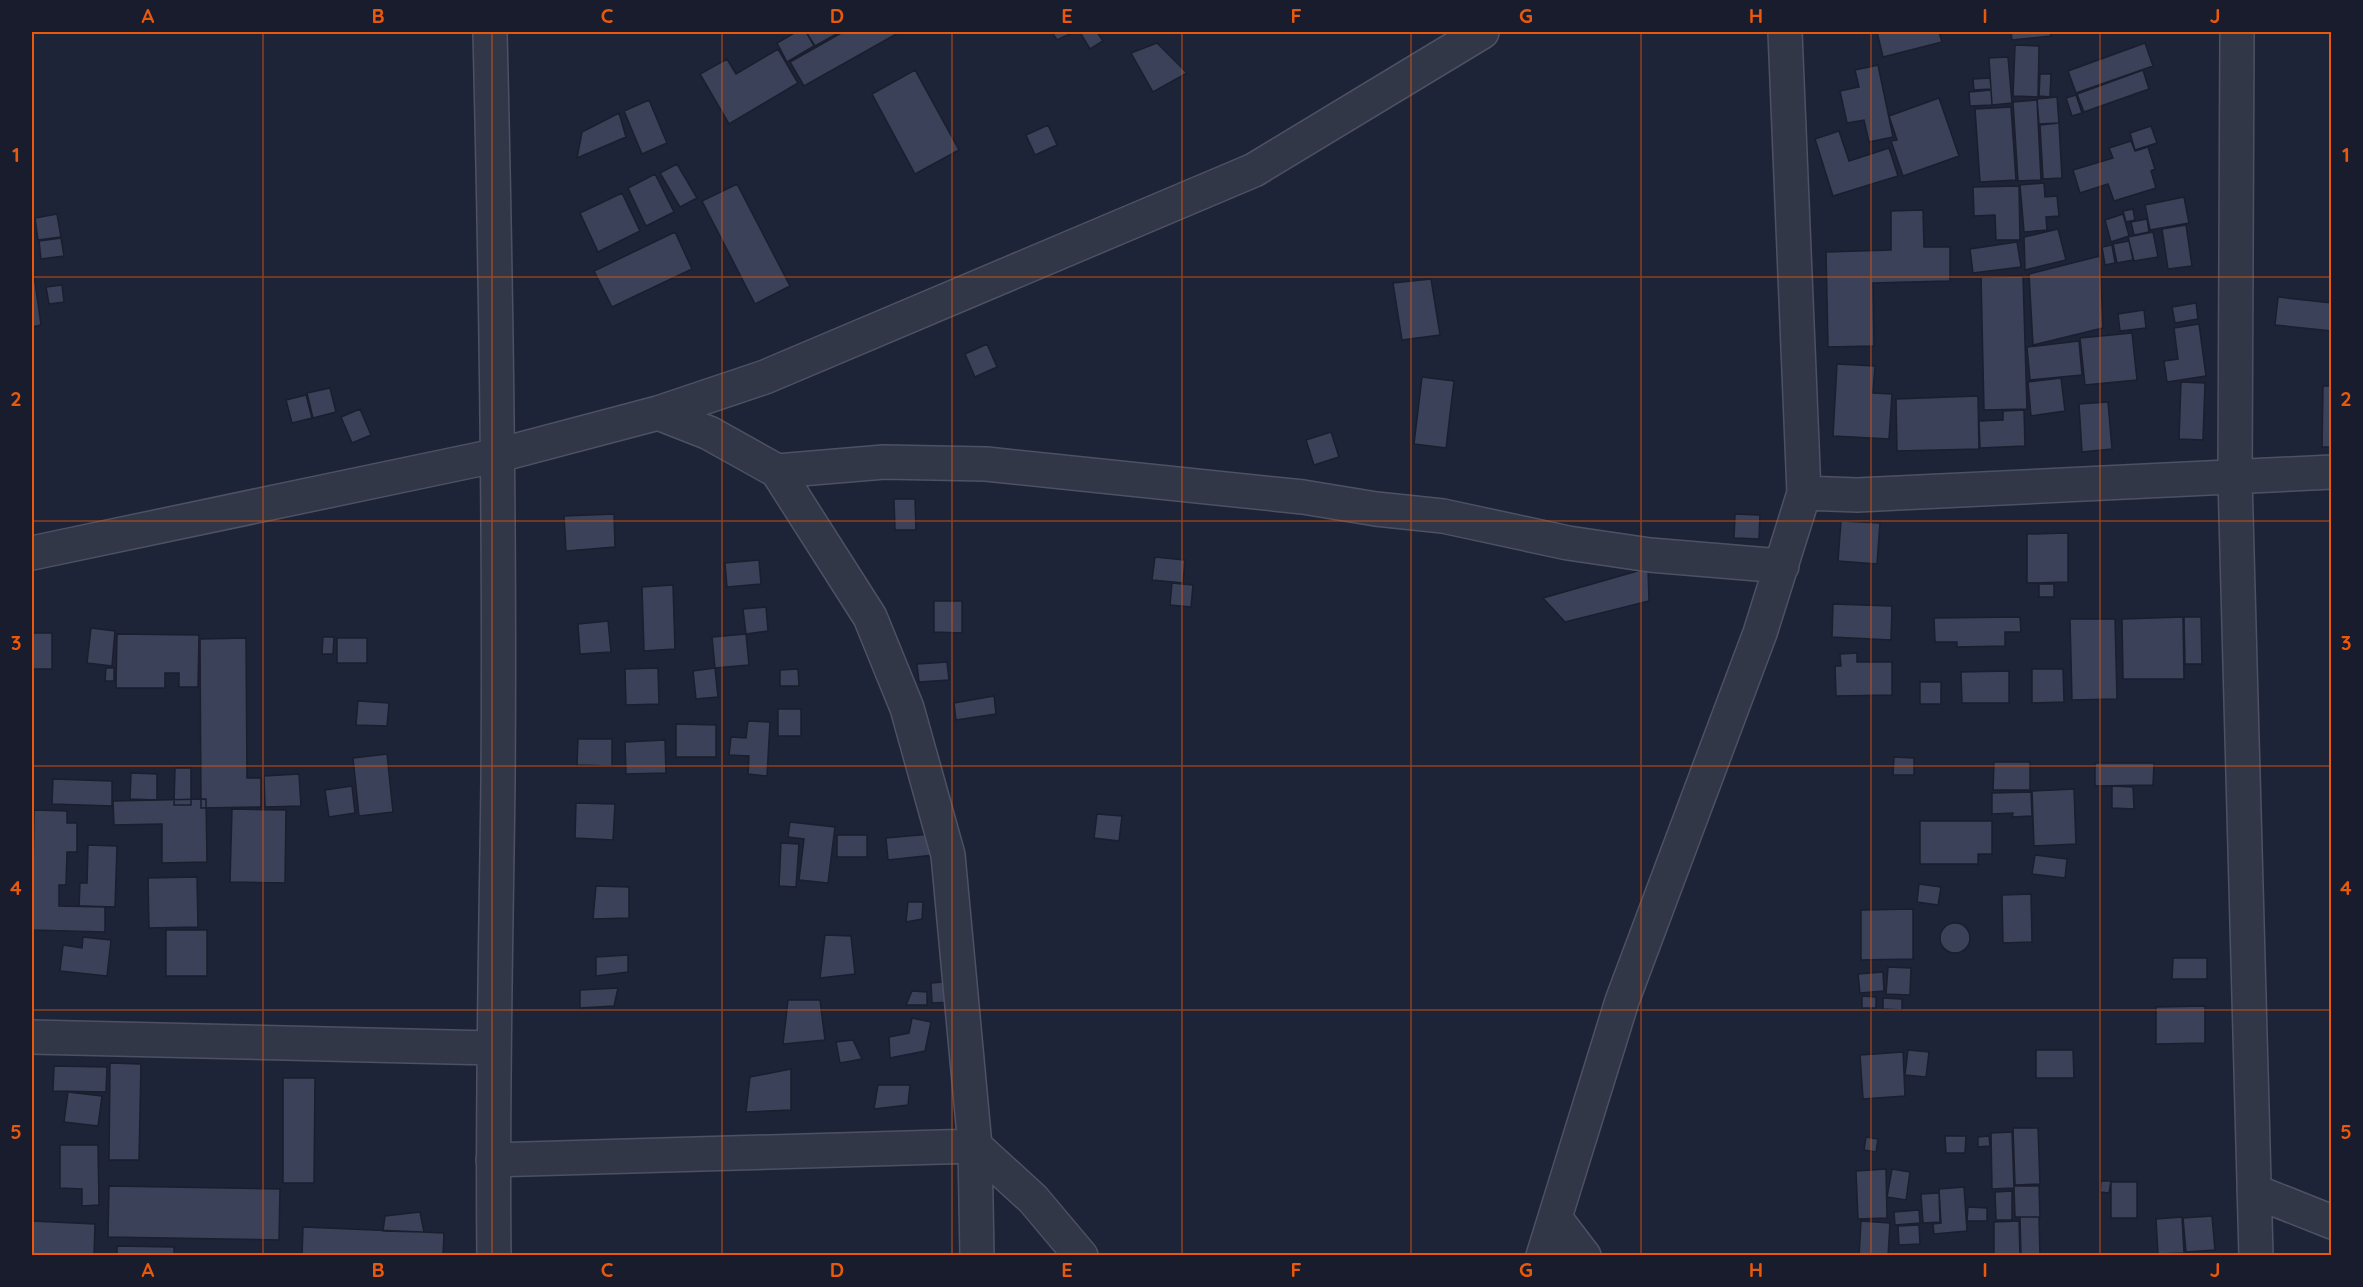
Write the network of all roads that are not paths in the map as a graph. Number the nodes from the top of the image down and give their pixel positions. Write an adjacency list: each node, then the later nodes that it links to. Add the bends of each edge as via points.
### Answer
1 (490, 32): 6 (street)
2 (1482, 32): 5 (street, via 1254,170 765,377)
3 (1785, 32): 10 (street)
4 (2237, 32): 9 (street)
5 (658, 412): 6 (street); 7 (street, via 709,433)
6 (499, 455): 11 (street); 14 (street)
7 (777, 471): 12 (street, via 884,462 986,464 1303,498 1443,516 1580,545 1650,555); 15 (street, via 870,617 908,708 948,855)
8 (2331, 472): 9 (street)
9 (2235, 478): 10 (street); 17 (street)
10 (1804, 494): 12 (street)
11 (32, 553)
12 (1782, 566): 18 (street, via 1622,1001)
13 (32, 1037): 14 (street)
14 (492, 1048): 16 (street)
15 (975, 1146): 16 (street); 21 (street); 22 (street, via 1034,1199)
16 (493, 1160): 20 (street)
17 (2254, 1191): 19 (street); 25 (street)
18 (1555, 1218): 23 (street); 24 (street)
19 (2331, 1222)
20 (494, 1256)
21 (977, 1256)
22 (1081, 1256)
23 (1543, 1256)
24 (1584, 1256)
25 (2256, 1256)

